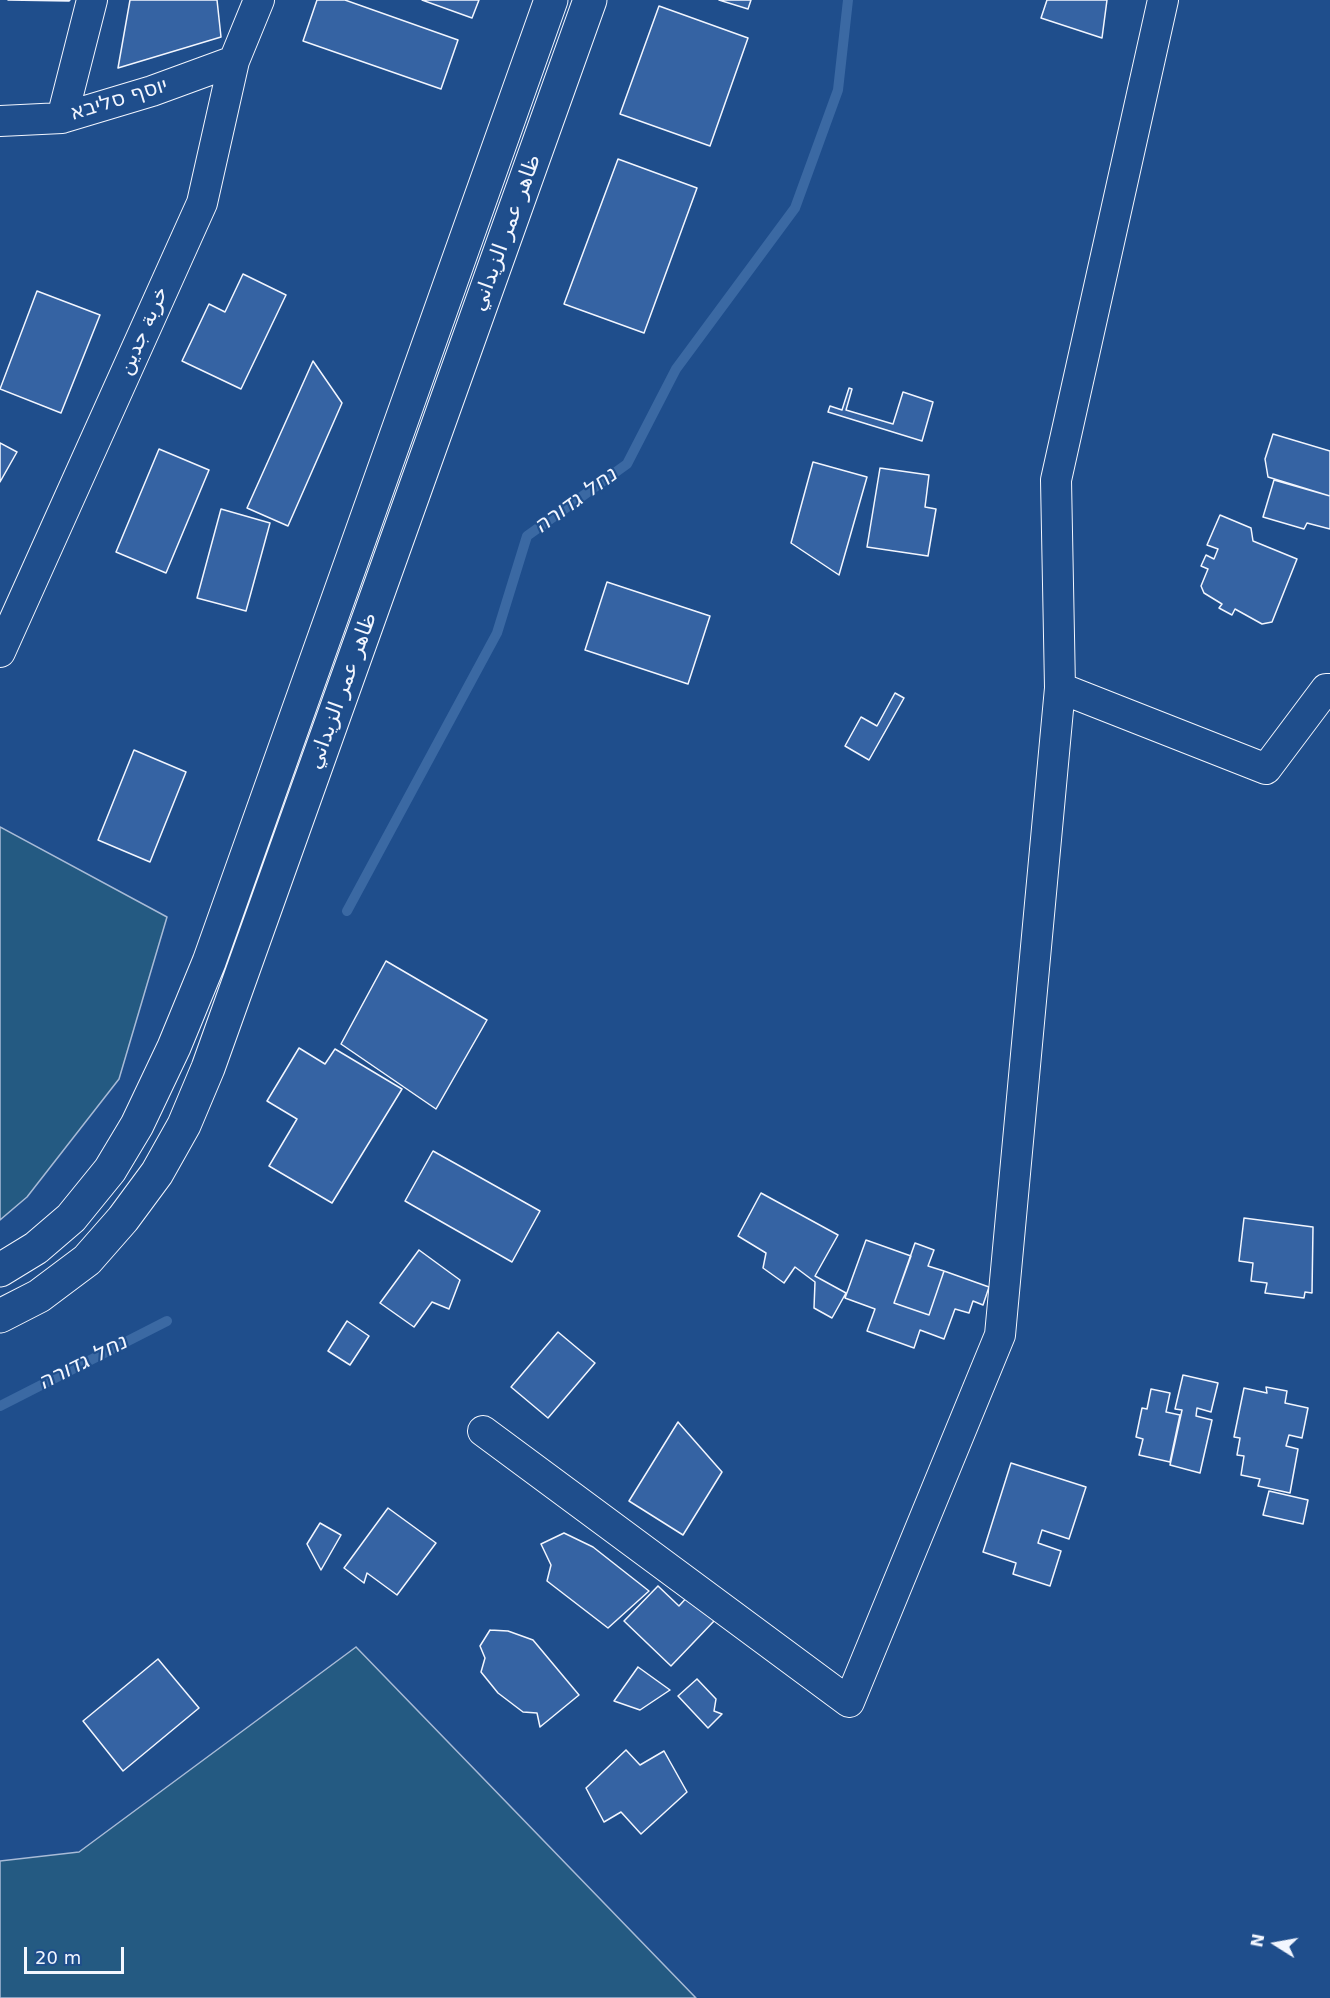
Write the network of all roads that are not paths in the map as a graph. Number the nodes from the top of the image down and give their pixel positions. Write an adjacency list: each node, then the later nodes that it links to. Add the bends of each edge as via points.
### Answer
1 (92, 0): 7 (street)
2 (259, 0): 6 (street, خربة جدين)
3 (551, 0): 12 (main road, ظاهر عمر الزيداني, via 213,951 174,1047 137,1125 110,1170 71,1218 36,1248)
4 (590, 0): 13 (main road, ظاهر عمر الزيداني, via 208,1068 184,1125 123,1219 87,1260 39,1296)
5 (1163, 0): 10 (street, via 1056,480)
6 (234, 61): 7 (street, יוסף סליבא); 9 (street, خربة جدين, via 202,204)
7 (63, 118): 8 (street, יוסף סליבא)
8 (0, 121)
9 (0, 651)
10 (1059, 688): 11 (street, via 1266,769 1326,689); 14 (street, via 1000,1335 849,1702)
11 (1330, 689)
12 (0, 1270)
13 (0, 1316)
14 (483, 1431)

